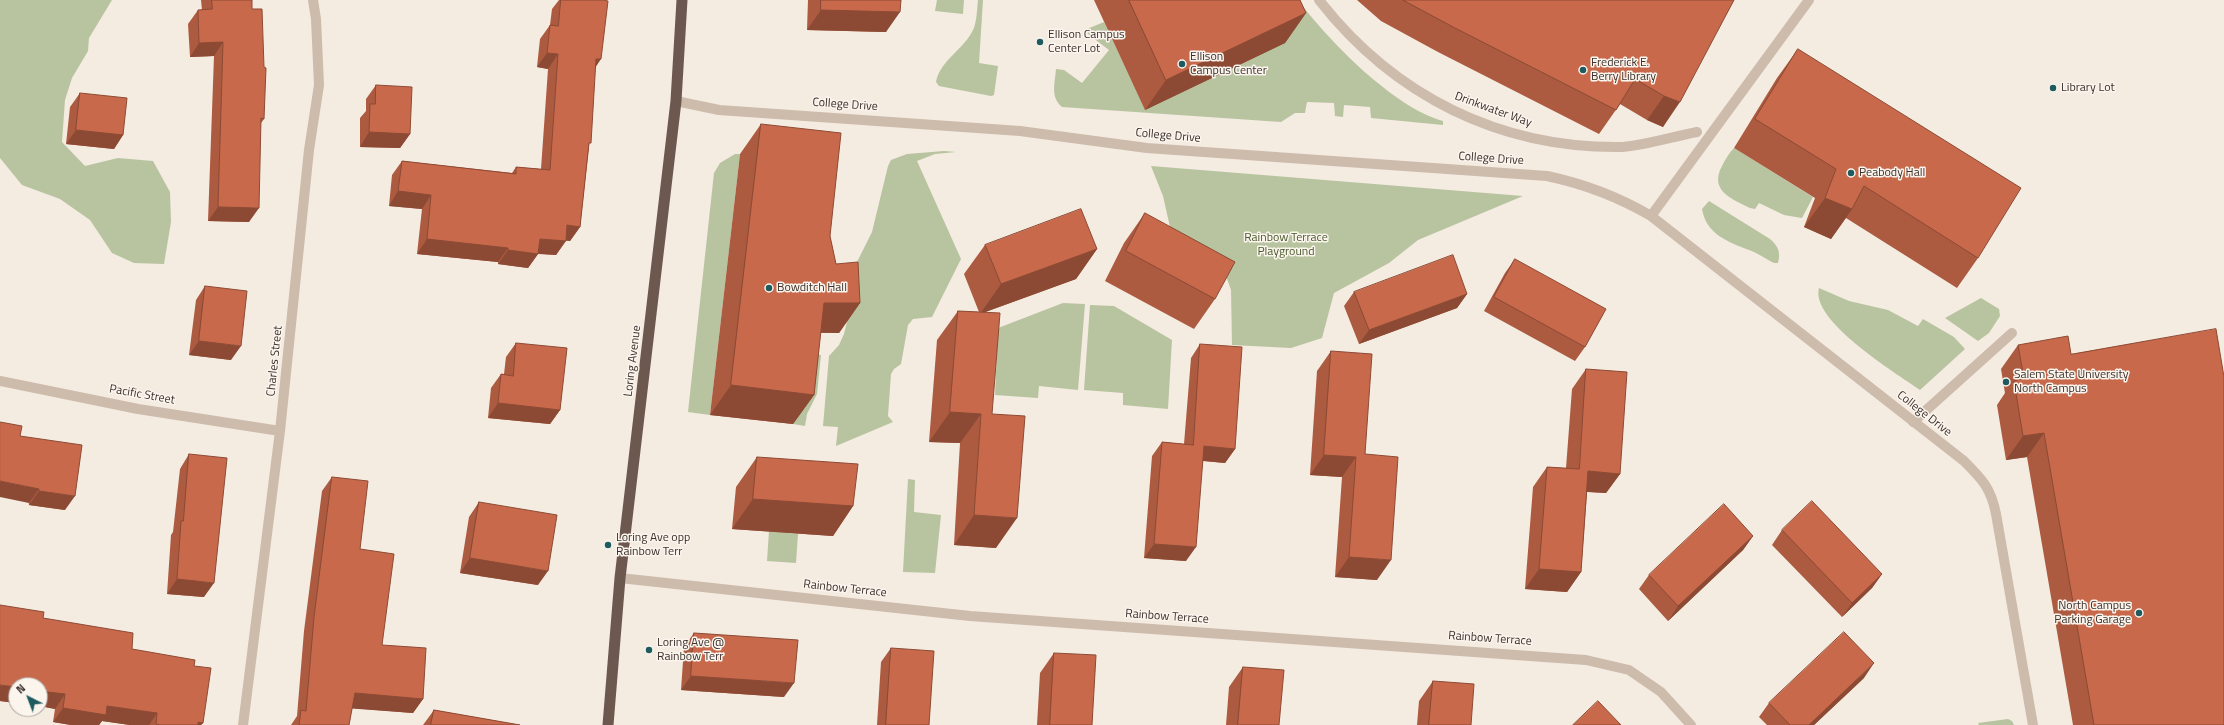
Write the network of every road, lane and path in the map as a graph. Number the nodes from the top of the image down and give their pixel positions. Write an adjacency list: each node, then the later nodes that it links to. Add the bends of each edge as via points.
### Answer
1 (313, 0): 11 (street, Charles Street, via 319,85 309,150)
2 (682, 0): 5 (highway, Loring Avenue)
3 (1318, 0): 6 (street, Drinkwater Way, via 1351,39 1398,78 1460,115 1494,127 1535,140 1624,147)
4 (1809, 0): 7 (street)
5 (676, 101): 7 (street, College Drive, via 719,110 1020,131 1147,148 1547,176 1582,183 1608,192); 12 (highway, Loring Avenue)
6 (1697, 132)
7 (1651, 216): 10 (street, College Drive)
8 (2012, 333): 10 (street)
9 (0, 381): 11 (street, Pacific Street, via 138,409)
10 (1913, 422): 16 (street, College Drive, via 1964,461 1984,482 1992,498)
11 (280, 431): 13 (street, Charles Street)
12 (620, 578): 14 (highway, Loring Avenue); 15 (street, Rainbow Terrace, via 970,616 1586,660 1629,670 1661,692)
13 (243, 725)
14 (608, 725)
15 (1691, 725)
16 (2033, 725)

